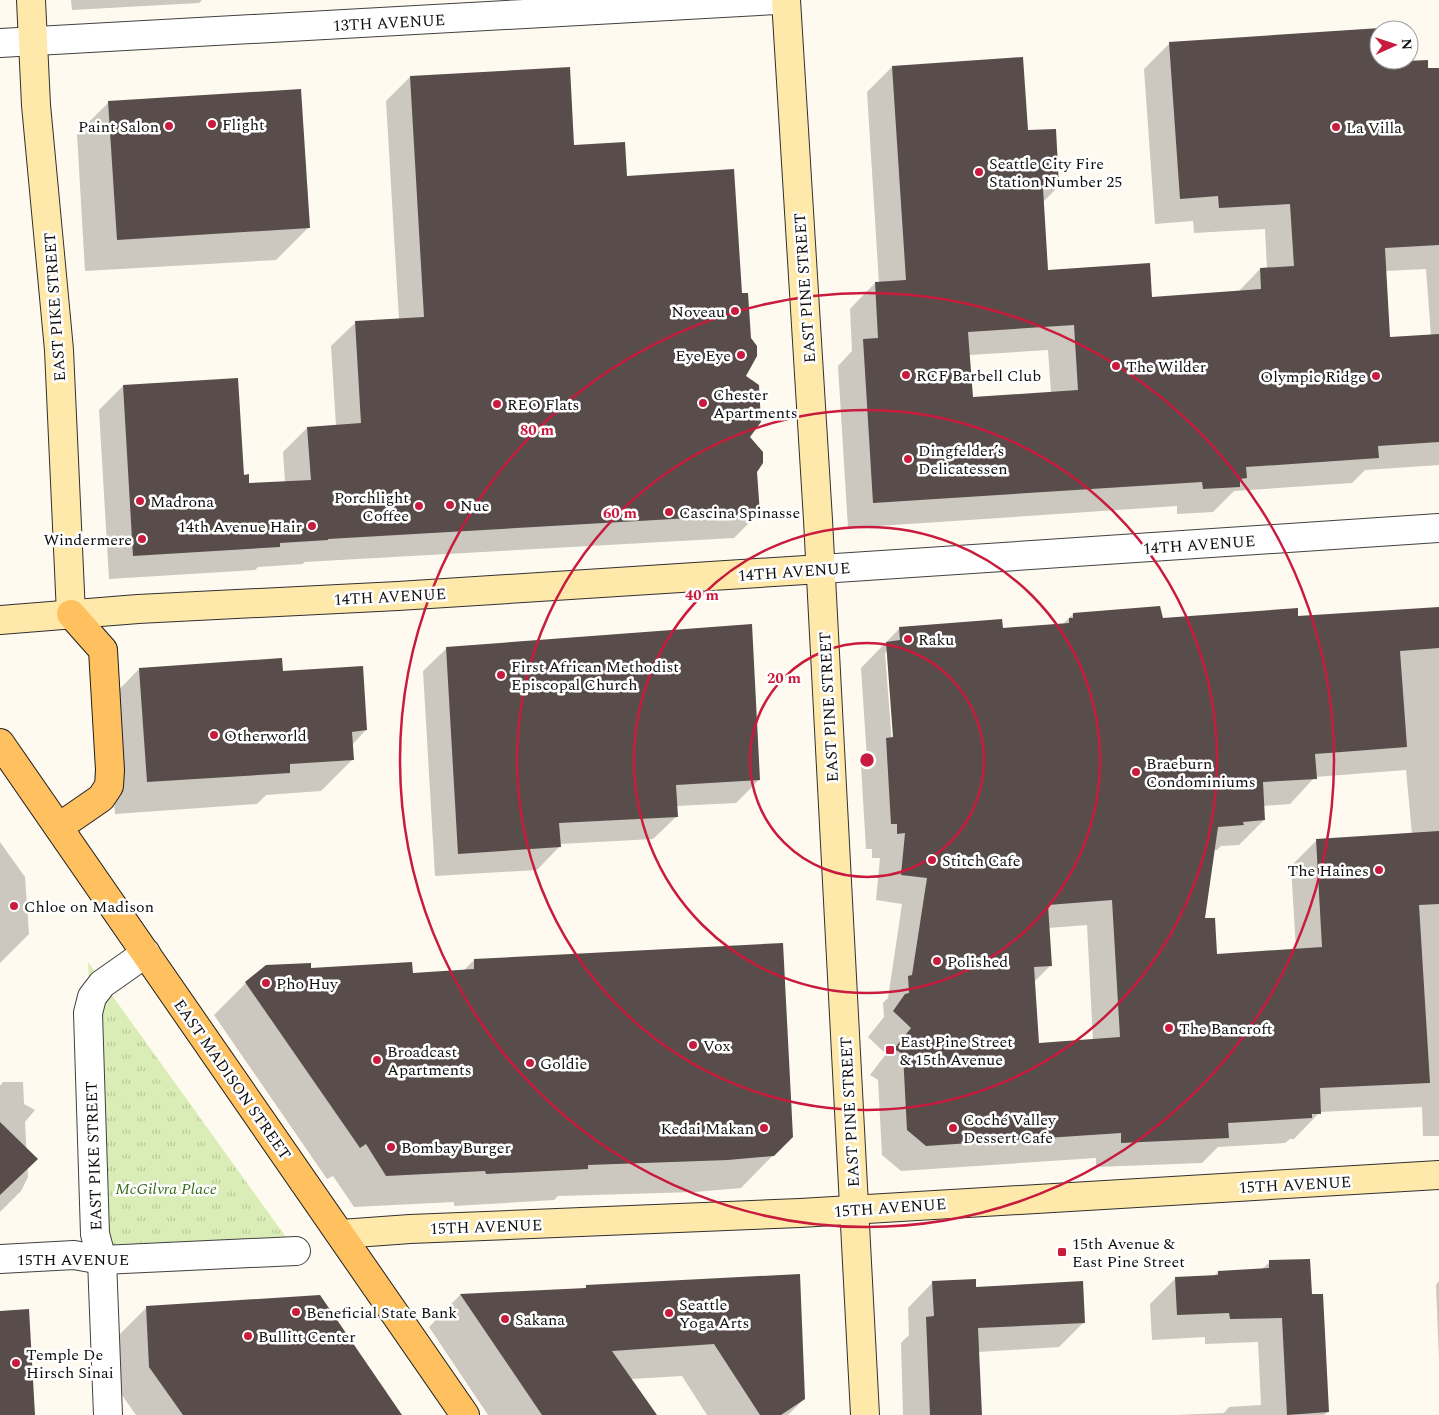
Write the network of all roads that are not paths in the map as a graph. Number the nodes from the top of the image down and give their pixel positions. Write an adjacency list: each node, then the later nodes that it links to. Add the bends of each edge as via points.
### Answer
1 (31, 0): 4 (main road, EAST PIKE STREET)
2 (777, 0): 4 (street, 13TH AVENUE)
3 (786, 0): 7 (main road, EAST PINE STREET)
4 (33, 41): 5 (street, 13TH AVENUE); 8 (main road, EAST PIKE STREET, via 59,350)
5 (0, 43)
6 (1439, 528): 7 (street, 14TH AVENUE)
7 (821, 569): 8 (main road, 14TH AVENUE); 14 (main road, EAST PINE STREET)
8 (71, 614): 9 (main road, 14TH AVENUE); 11 (main road, via 103,650 110,770 109,786 101,798)
9 (0, 620)
10 (0, 743): 11 (main road, EAST MADISON STREET)
11 (59, 828): 12 (main road, EAST MADISON STREET)
12 (146, 953): 15 (main road, EAST MADISON STREET); 18 (street, EAST PIKE STREET, via 102,984 92,997 88,1013 95,1234)
13 (1439, 1175): 14 (main road, 15TH AVENUE)
14 (854, 1209): 15 (main road, 15TH AVENUE); 21 (main road, EAST PINE STREET)
15 (341, 1234): 20 (main road, EAST MADISON STREET)
16 (296, 1251): 18 (street, 15TH AVENUE)
17 (0, 1259): 18 (street, 15TH AVENUE, via 74,1255)
18 (102, 1260): 19 (street, EAST PIKE STREET)
19 (108, 1415)
20 (465, 1415)
21 (865, 1415)

